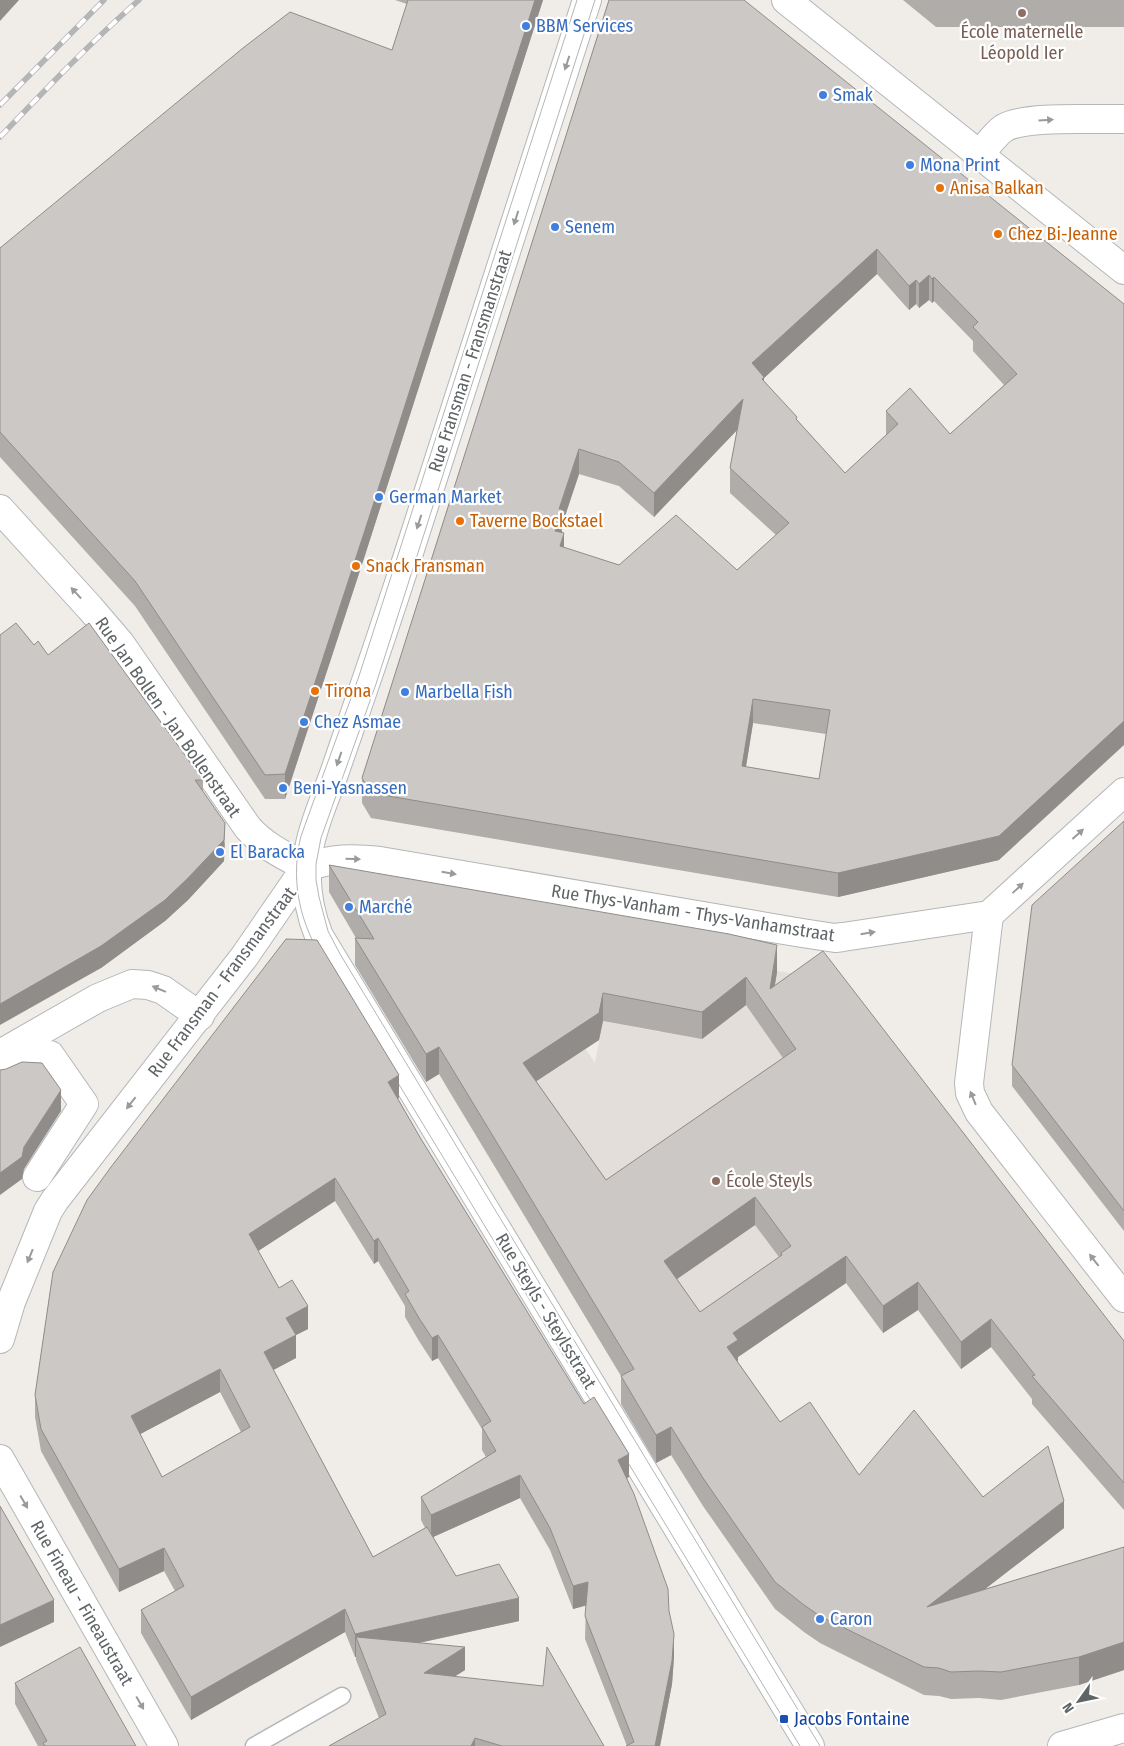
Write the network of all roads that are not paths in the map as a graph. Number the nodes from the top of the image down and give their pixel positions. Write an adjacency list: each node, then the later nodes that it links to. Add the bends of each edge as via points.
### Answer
1 (587, 0): 8 (street, Rue Fransman - Fransmanstraat, one-way to 8, via 409,553 315,826)
2 (786, 0): 4 (street)
3 (1124, 119): 4 (street, one-way to 3, via 1011,125 1044,120)
4 (980, 154): 5 (street)
5 (1124, 270)
6 (0, 508): 8 (street, Rue Jan Bollen - Jan Bollenstraat, one-way to 6, via 267,845 248,828 120,643)
7 (1124, 792): 9 (street, one-way to 7)
8 (306, 867): 9 (street, Rue Thys-Vanham - Thys-Vanhamstraat, one-way to 9, via 338,858 380,861 835,938); 10 (street, Rue Fransman - Fransmanstraat); 21 (street, Rue Steyls - Steylsstraat, via 312,915 319,936)
9 (989, 915): 14 (street, one-way to 9, via 979,1112 970,1093)
10 (200, 1016): 11 (street, one-way to 11, via 163,990 132,984 98,998); 15 (street, Rue Fransman - Fransmanstraat, one-way to 15, via 48,1211 11,1302)
11 (0, 1054)
12 (0, 1076): 13 (street, via 50,1055 67,1088 84,1104)
13 (37, 1177)
14 (1124, 1298)
15 (0, 1339)
16 (0, 1459): 19 (street, Rue Fineau - Fineaustraat, one-way to 19)
17 (342, 1696): 20 (lane)
18 (1124, 1728): 22 (street)
19 (164, 1746)
20 (254, 1746)
21 (810, 1746)
22 (1062, 1746)

